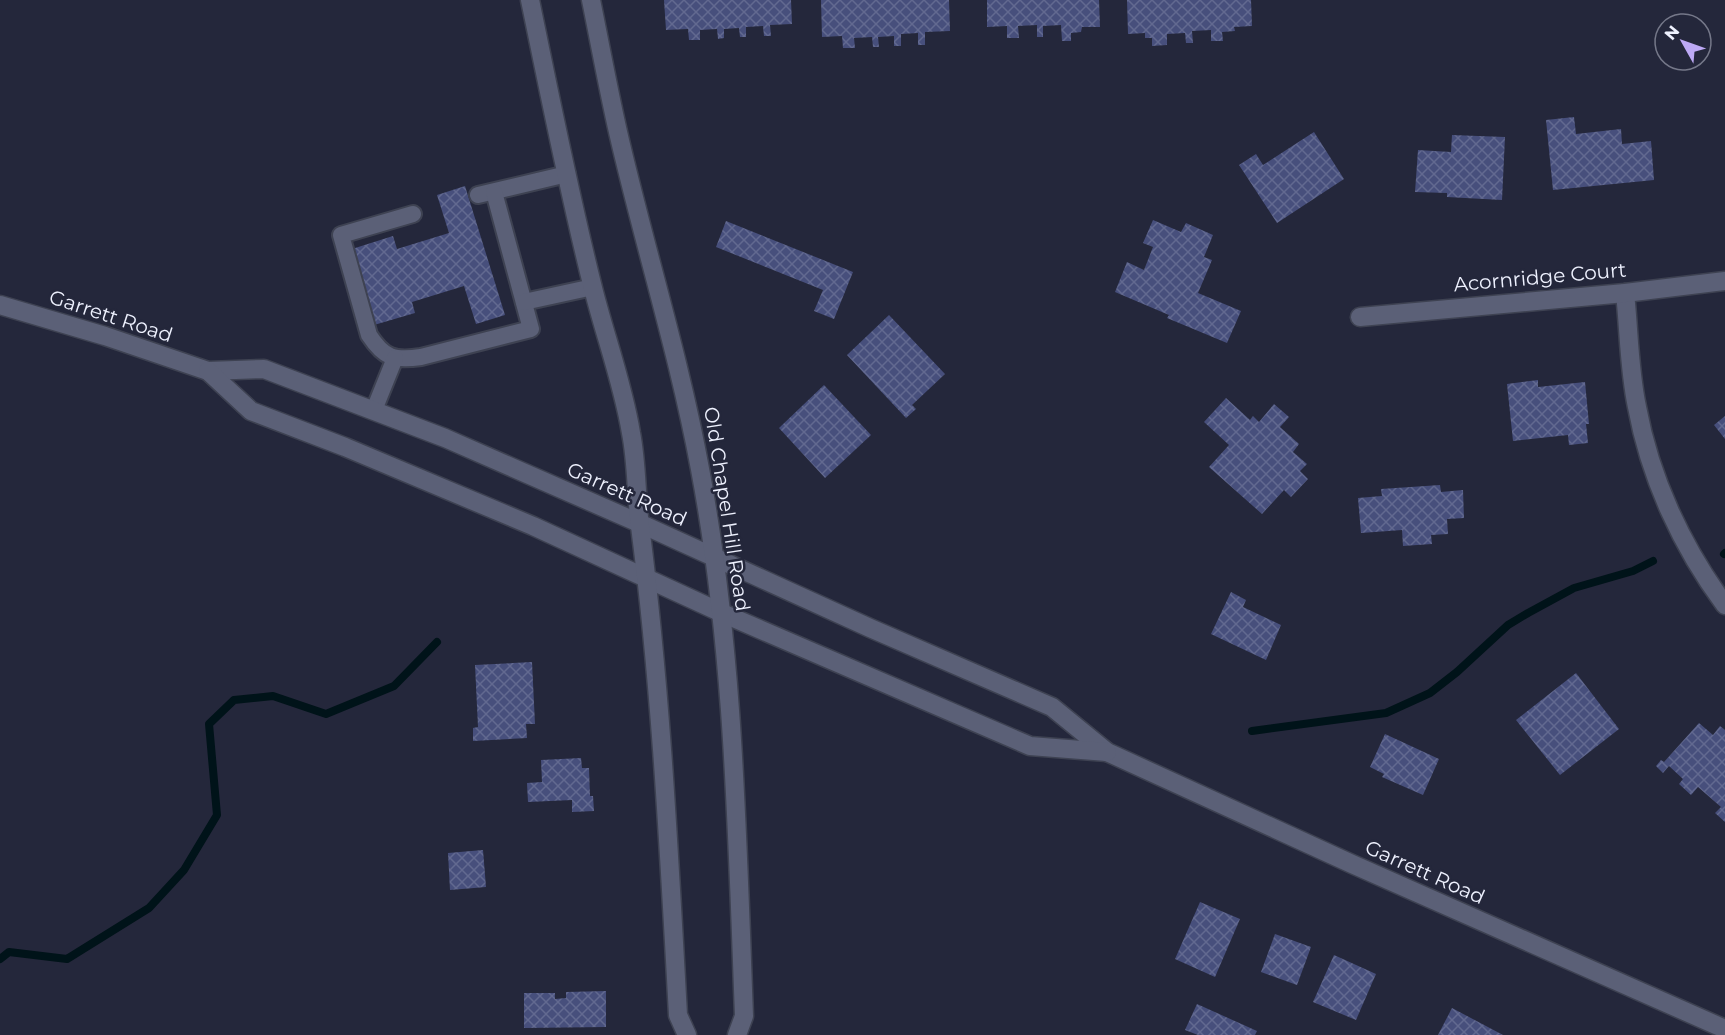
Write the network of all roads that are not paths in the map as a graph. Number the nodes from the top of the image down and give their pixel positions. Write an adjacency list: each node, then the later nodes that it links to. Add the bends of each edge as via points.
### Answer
1 (530, 0): 3 (street)
2 (591, 0): 15 (street, Old Chapel Hill Road, via 618,132 673,339)
3 (567, 174): 6 (street); 8 (lane, via 486,194)
4 (413, 214): 11 (lane, via 341,235 369,335 387,356)
5 (1725, 281): 7 (street, Acornridge Court)
6 (593, 287): 8 (lane); 14 (street, via 632,434)
7 (1625, 293): 10 (street, Acornridge Court); 17 (street, via 1636,406 1650,461 1690,552)
8 (524, 302): 11 (lane, via 531,329 421,357)
9 (0, 305): 12 (street, Garrett Road)
10 (1360, 317)
11 (395, 358): 13 (lane)
12 (208, 371): 13 (street, Garrett Road, via 264,369); 16 (street, Garrett Road, via 251,411 429,482)
13 (374, 410): 14 (street, Garrett Road)
14 (639, 523): 15 (street, Garrett Road); 16 (street)
15 (714, 558): 18 (street, Old Chapel Hill Road); 19 (street, Garrett Road, via 1052,707)
16 (647, 579): 18 (street, Garrett Road); 21 (street, via 665,787 678,1015)
17 (1725, 605)
18 (722, 613): 19 (street, Garrett Road, via 1030,746); 22 (street, Old Chapel Hill Road, via 736,803 744,1016)
19 (1107, 752): 20 (street, Garrett Road)
20 (1725, 1029)
21 (687, 1035)
22 (737, 1035)

